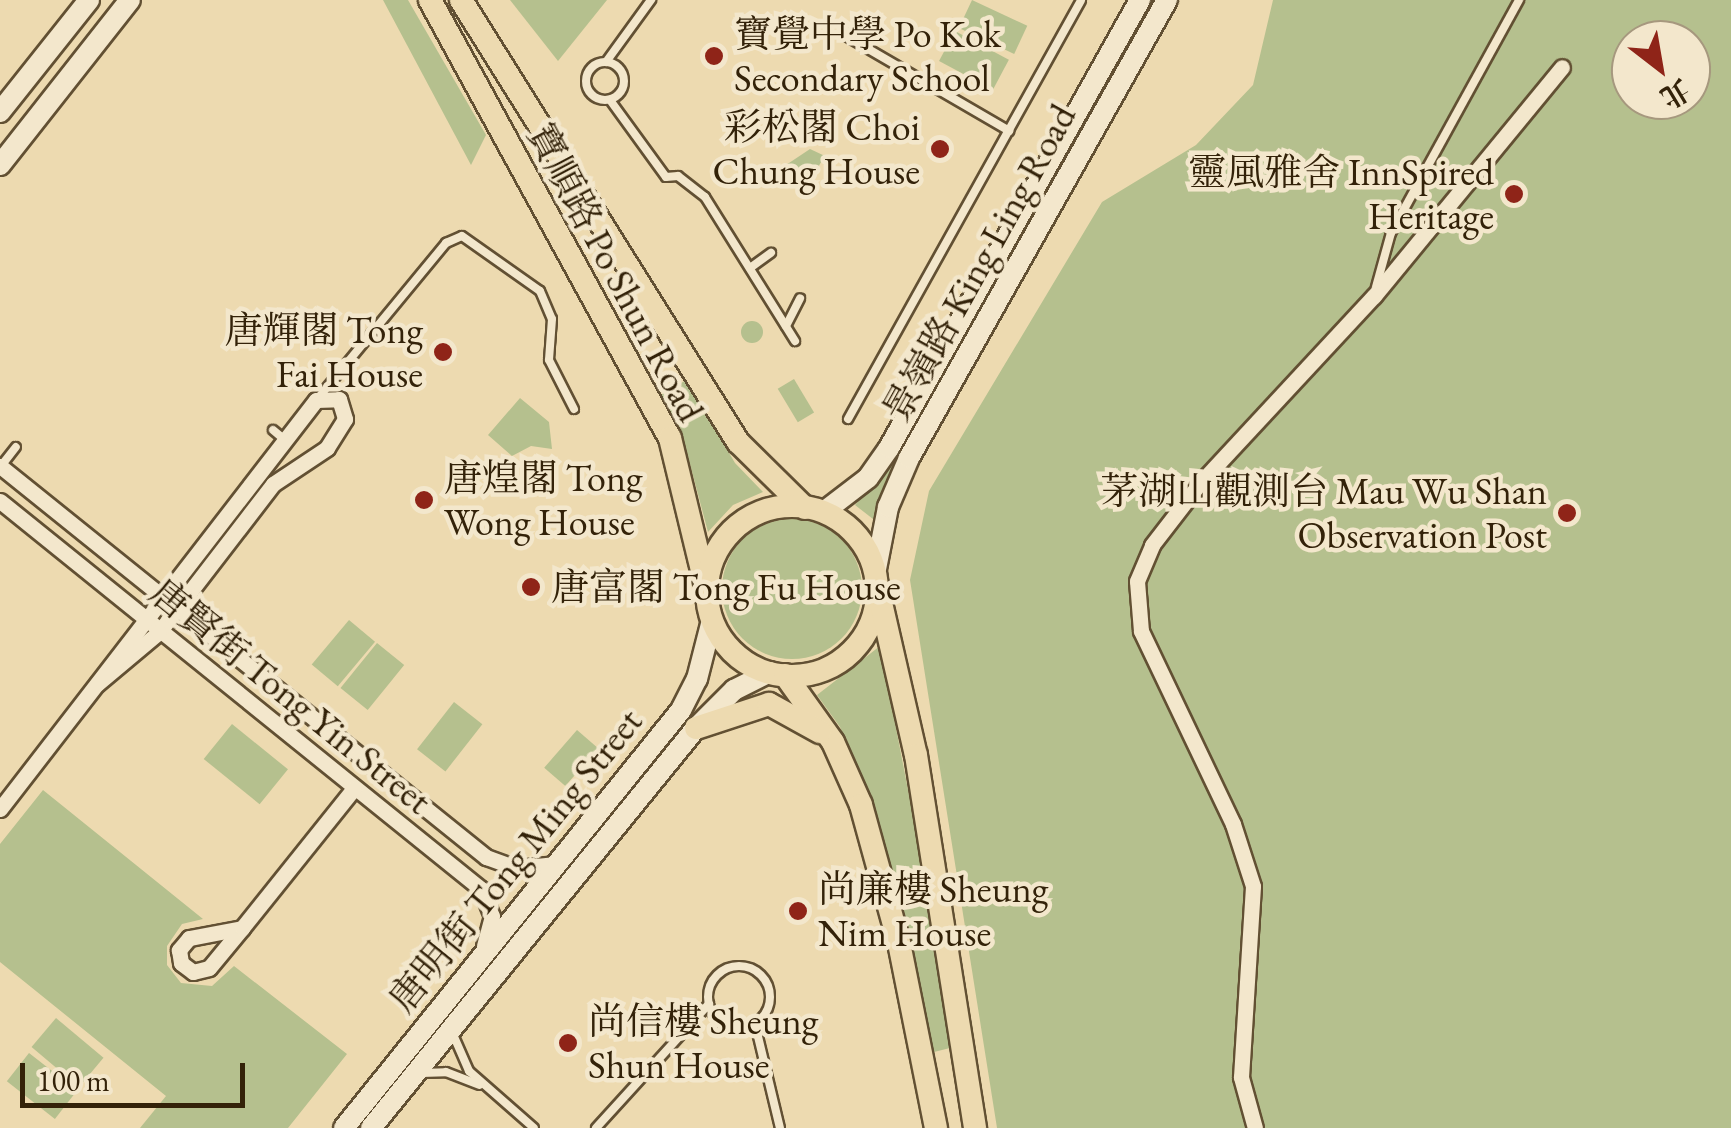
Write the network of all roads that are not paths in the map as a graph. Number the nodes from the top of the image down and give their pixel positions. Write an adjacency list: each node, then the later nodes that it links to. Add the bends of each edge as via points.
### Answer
1 (90, 0): 14 (main road)
2 (130, 0): 16 (main road)
3 (430, 0): 33 (main road, 寶順路 Po Shun Road, via 670,438)
4 (460, 0): 31 (main road, 寶順路 Po Shun Road, via 738,442)
5 (651, 0): 11 (lane)
6 (1081, 0): 15 (lane)
7 (1140, 0): 31 (main road, 景嶺路 King Ling Road, via 889,448 868,478)
8 (1168, 0): 32 (main road, 景嶺路 King Ling Road, via 909,458 888,507)
9 (1519, 0): 19 (lane, via 1391,233)
10 (846, 36): 15 (lane)
11 (606, 62): 13 (lane, via 617,66 624,82); 13 (lane, via 589,71 586,84 592,95)
12 (1565, 64): 19 (street)
13 (610, 100): 18 (lane, via 666,177 694,184)
14 (0, 112)
15 (1009, 131): 27 (lane)
16 (0, 166)
17 (771, 253): 18 (lane)
18 (750, 268): 21 (lane)
19 (1374, 296): 61 (street, via 1200,482 1152,545 1137,581 1141,631 1233,824 1253,886 1241,1077)
20 (800, 298): 21 (lane)
21 (786, 326): 22 (lane)
22 (795, 341)
23 (337, 383): 24 (lane); 25 (lane); 26 (lane, via 446,243 462,236 540,291 552,318 549,360)
24 (316, 400): 25 (street, via 329,396); 35 (street, via 279,435)
25 (342, 403): 36 (street, via 345,419 327,448 273,484)
26 (574, 409)
27 (848, 418)
28 (16, 448): 29 (lane)
29 (1, 466): 35 (street, 唐賢街 Tong Yin Street)
30 (0, 501): 37 (street, 唐賢街 Tong Yin Street)
31 (815, 510): 32 (main road, via 857,536); 33 (main road, via 767,510 740,524 719,547)
32 (876, 569): 34 (main road)
33 (707, 591): 38 (main road)
34 (878, 594): 40 (main road, via 868,630 850,652 824,668); 60 (main road, via 916,756)
35 (162, 598): 36 (street, 唐賢街 Tong Yin Street); 37 (street)
36 (177, 610): 39 (street); 46 (street, 唐賢街 Tong Yin Street, via 486,857 517,868)
37 (143, 620): 39 (street, 唐賢街 Tong Yin Street); 41 (street)
38 (712, 620): 40 (main road, via 734,652); 46 (main road, 唐明街 Tong Ming Street, via 697,679 681,710)
39 (159, 632): 41 (street); 44 (street, 唐賢街 Tong Yin Street)
40 (777, 674): 42 (main road, 唐明街 Tong Ming Street, via 734,690); 43 (main road)
41 (97, 684): 45 (street)
42 (696, 728): 43 (main road, via 768,704 788,709); 51 (main road, 唐明街 Tong Ming Street)
43 (833, 742): 59 (main road, via 860,805 899,942)
44 (354, 788): 47 (street); 48 (street, 唐賢街 Tong Yin Street, via 480,889 492,916)
45 (0, 809)
46 (556, 864): 48 (main road, 唐明街 Tong Ming Street)
47 (242, 928)
48 (476, 964): 54 (main road, 唐明街 Tong Ming Street)
49 (708, 1004): 50 (lane, via 726,1025); 50 (lane, via 715,976 732,966 750,967 765,978 771,994); 57 (lane)
50 (755, 1024): 58 (lane)
51 (452, 1028): 52 (main road, 唐明街 Tong Ming Street); 53 (lane, via 459,1058)
52 (414, 1074): 53 (lane, via 446,1072); 55 (main road, 唐明街 Tong Ming Street)
53 (484, 1087): 56 (lane)
54 (344, 1128)
55 (371, 1128)
56 (534, 1128)
57 (596, 1128)
58 (780, 1128)
59 (936, 1128)
60 (975, 1128)
61 (1255, 1128)

